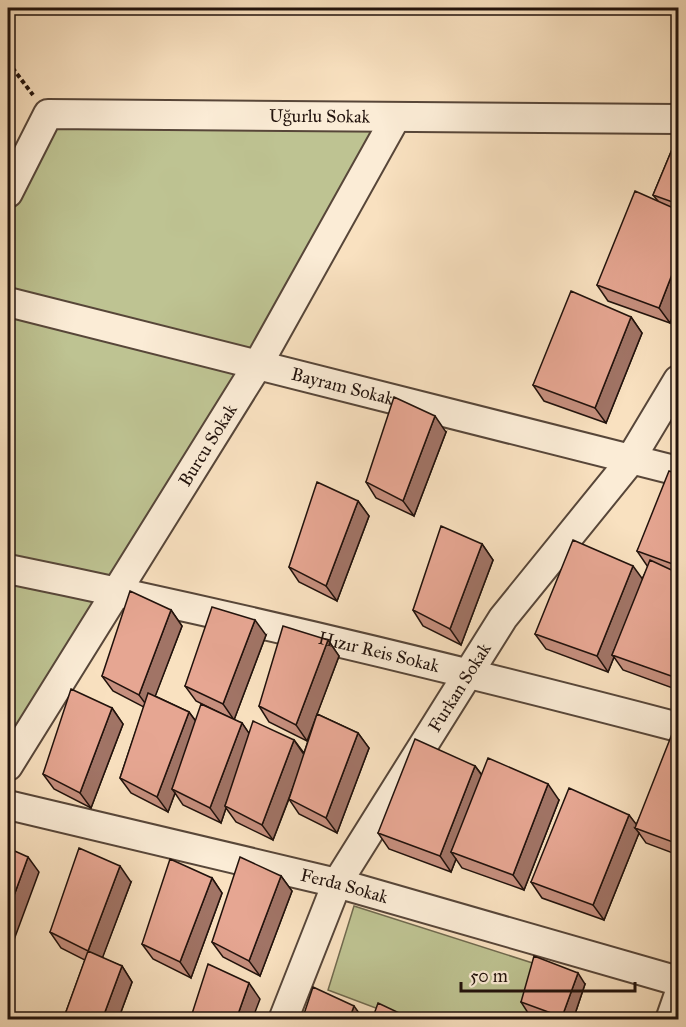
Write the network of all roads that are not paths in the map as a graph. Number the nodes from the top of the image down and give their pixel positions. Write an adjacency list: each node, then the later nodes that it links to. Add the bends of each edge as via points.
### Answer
1 (396, 117): 2 (street, Uğurlu Sokak); 3 (street, Uğurlu Sokak, via 48,114); 5 (street, Burcu Sokak)
2 (678, 119)
3 (8, 193)
4 (8, 302): 5 (street, Bayram Sokak)
5 (257, 366): 7 (street, Bayram Sokak); 10 (street, Burcu Sokak)
6 (678, 380): 7 (street, Furkan Sokak)
7 (632, 458): 8 (street, Bayram Sokak); 11 (street, Furkan Sokak, via 503,618)
8 (678, 471)
9 (8, 569): 10 (street, Hızır Reis Sokak)
10 (118, 592): 11 (street, Hızır Reis Sokak); 13 (street, Burcu Sokak)
11 (468, 672): 12 (street, Hızır Reis Sokak); 15 (street, Furkan Sokak)
12 (678, 727)
13 (8, 766)
14 (8, 805): 15 (street, Ferda Sokak)
15 (337, 883): 16 (street, Ferda Sokak); 18 (street, Furkan Sokak)
16 (678, 981)
17 (678, 997): 19 (street)
18 (283, 1020)
19 (670, 1020)

